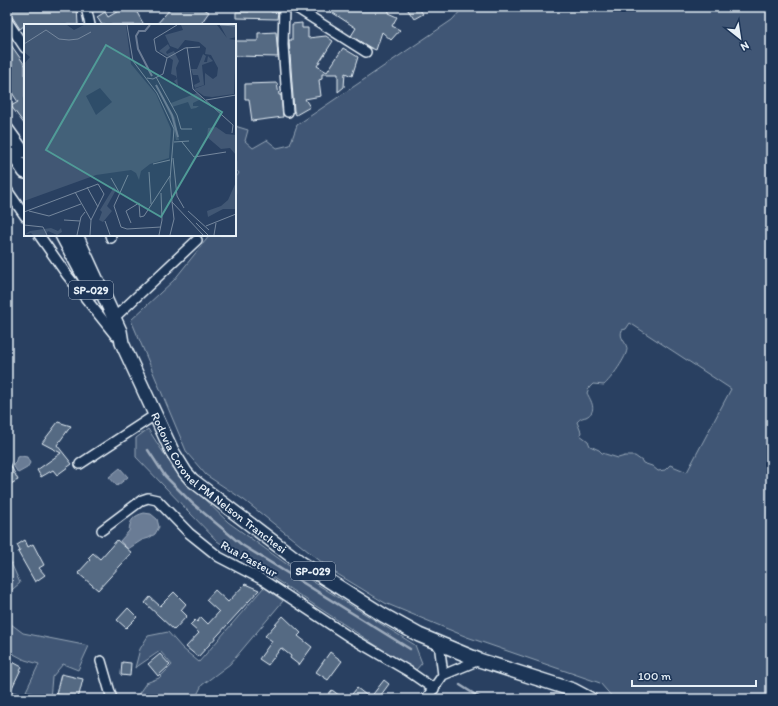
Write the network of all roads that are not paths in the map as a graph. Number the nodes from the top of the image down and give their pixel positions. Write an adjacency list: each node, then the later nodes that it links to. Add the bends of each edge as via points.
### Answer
1 (86, 7): 5 (street)
2 (284, 7): 8 (street, via 283,45)
3 (294, 7): 7 (street)
4 (7, 21): 6 (street)
5 (90, 24)
6 (24, 46)
7 (366, 52)
8 (288, 112)
9 (7, 130): 11 (highway)
10 (7, 145): 12 (highway)
11 (24, 155)
12 (24, 170)
13 (7, 190): 14 (street)
14 (24, 215)
15 (40, 236): 22 (street)
16 (63, 236): 22 (highway, Rodovia Coronel PM Nelson Tranchesi / SP-029)
17 (76, 236): 20 (highway, Rodovia Coronel PM Nelson Tranchesi / SP-029)
18 (83, 236): 20 (highway)
19 (197, 240): 21 (street)
20 (82, 248): 21 (highway, Rodovia Coronel PM Nelson Tranchesi / SP-029)
21 (114, 318): 22 (highway, Rodovia Coronel PM Nelson Tranchesi / SP-029, via 120,332)
22 (118, 339): 23 (highway, Rodovia Coronel PM Nelson Tranchesi / SP-029)
23 (155, 415): 24 (street); 26 (highway, Rodovia Coronel PM Nelson Tranchesi / SP-029, via 172,451 185,472 198,486 324,578 383,615)
24 (80, 464)
25 (102, 530): 30 (street, Rua Pasteur, via 142,500 157,500 189,533 219,557 263,580)
26 (439, 643): 28 (highway, Rodovia Coronel PM Nelson Tranchesi / SP-029); 29 (street)
27 (101, 660): 33 (street)
28 (479, 660): 29 (street); 35 (highway, Rodovia Coronel PM Nelson Tranchesi / SP-029, via 573,690)
29 (443, 675): 30 (street)
30 (434, 689): 34 (street)
31 (7, 697): 32 (street)
32 (17, 699)
33 (112, 699)
34 (426, 699)
35 (590, 699)

